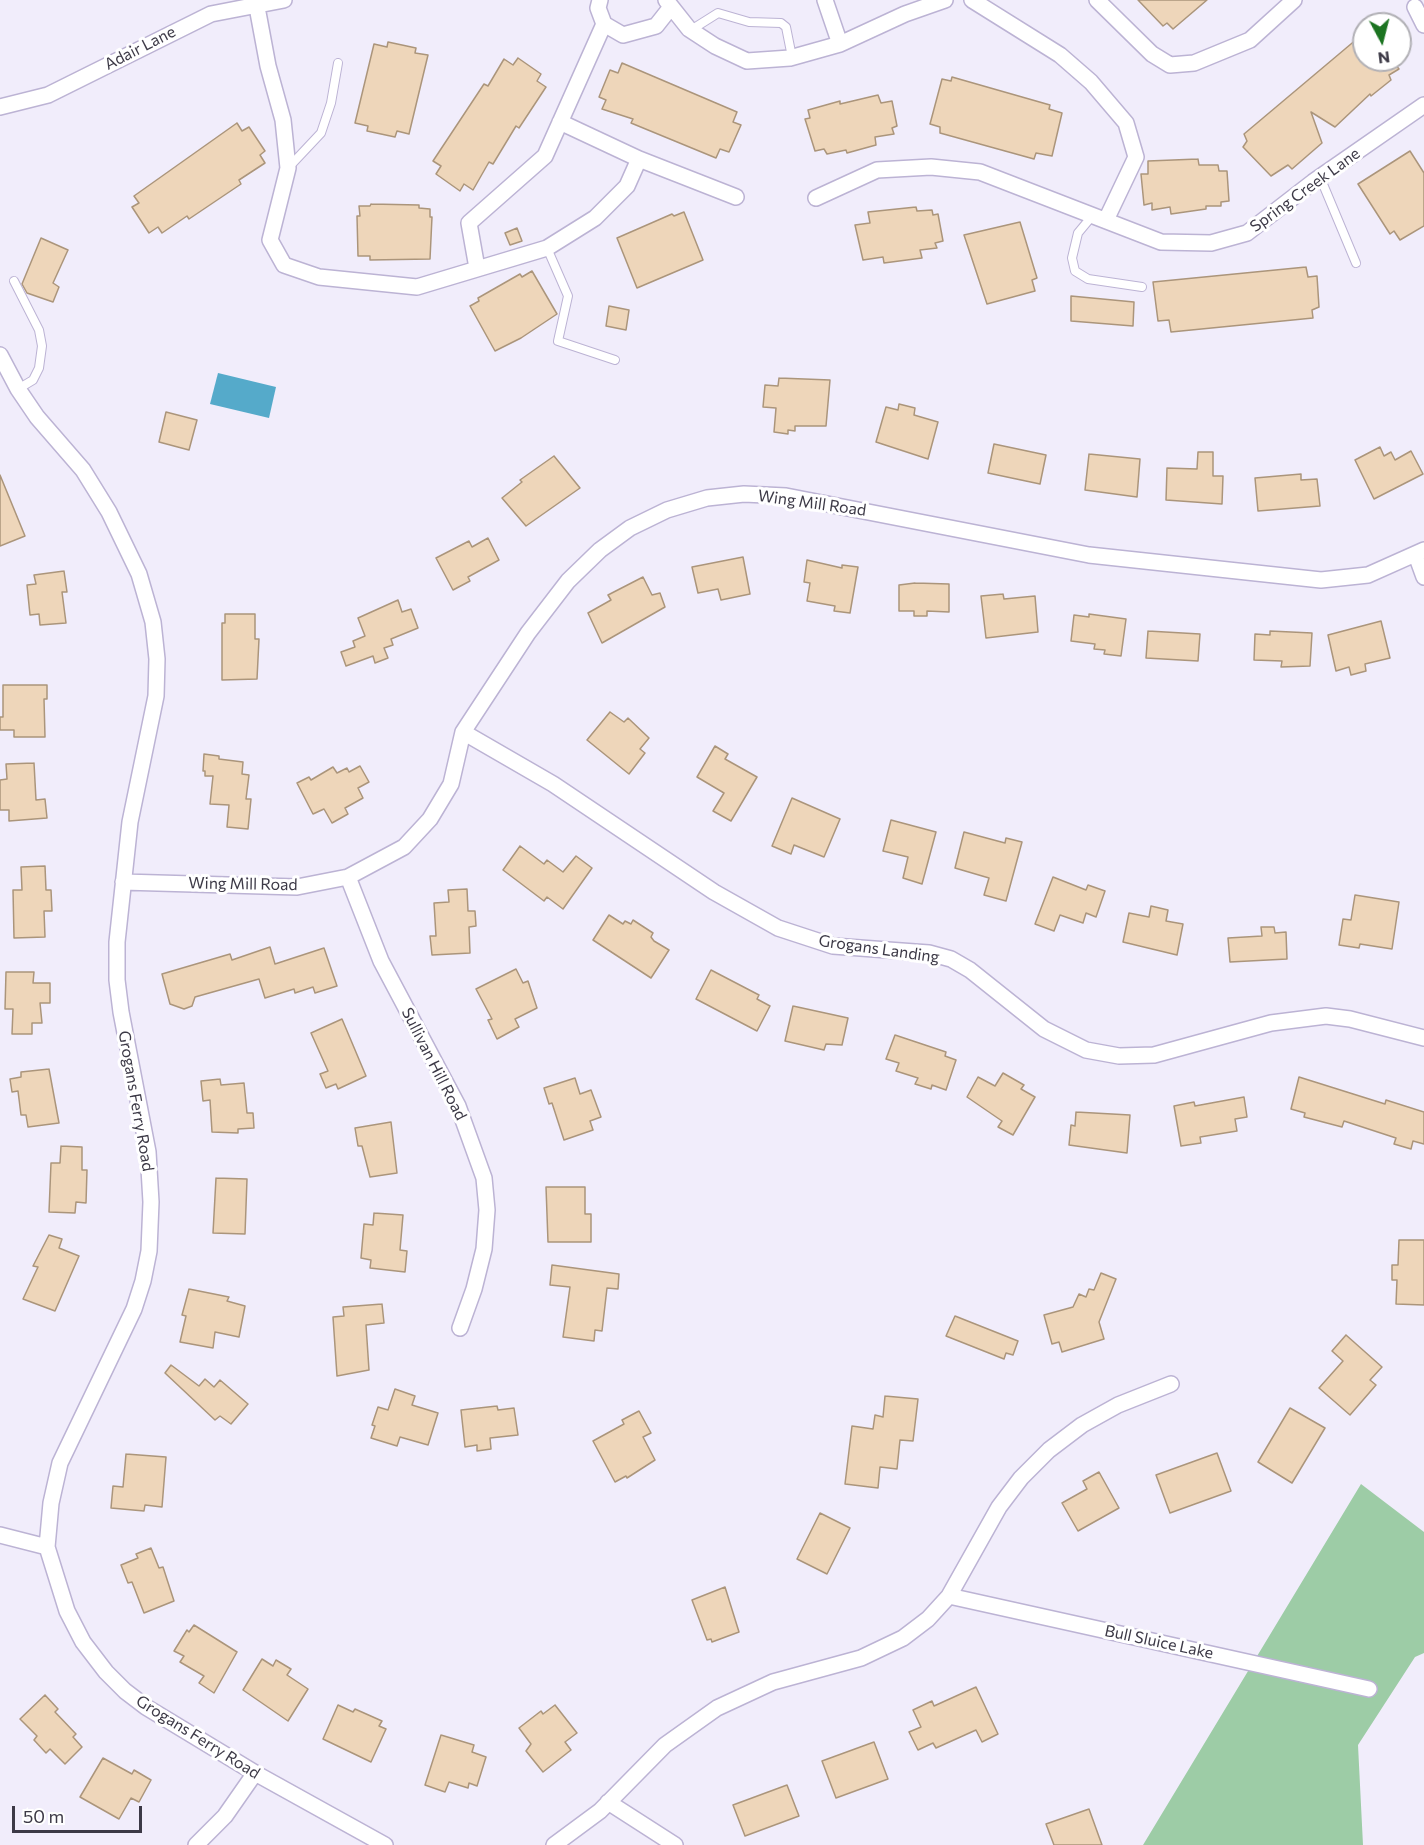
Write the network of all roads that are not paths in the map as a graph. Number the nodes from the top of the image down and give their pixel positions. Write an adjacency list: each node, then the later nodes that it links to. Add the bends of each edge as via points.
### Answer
1 (284, 0): 9 (street, Adair Lane)
2 (600, 0): 11 (street, via 598,8)
3 (825, 0): 14 (street)
4 (945, 0): 14 (street)
5 (972, 0): 27 (street, via 1060,55 1091,82 1126,123 1136,157)
6 (1097, 0): 7 (street, via 1152,54 1170,65 1194,63 1250,40)
7 (1294, 0)
8 (668, 3): 11 (street, via 656,26 623,35); 13 (street)
9 (257, 7): 18 (street, Adair Lane, via 211,14 190,22 48,95); 23 (street, via 283,120)
10 (1415, 7): 12 (street)
11 (604, 24): 21 (street)
12 (1424, 25)
13 (691, 30): 15 (street, via 747,62); 15 (lane, via 718,13 749,22 781,23 786,27)
14 (840, 44): 15 (street)
15 (792, 57)
16 (338, 63): 23 (lane, via 321,133)
17 (0, 94): 18 (street)
18 (17, 103): 20 (street, Adair Lane)
19 (1424, 105): 24 (street, Spring Creek Lane)
20 (0, 107)
21 (560, 122): 22 (street); 30 (street, via 545,156 469,223)
22 (639, 159): 25 (street); 28 (street, via 627,186 595,218)
23 (288, 168): 30 (street, via 270,240 284,265 319,277 417,287)
24 (1320, 177): 27 (street, Spring Creek Lane, via 1247,233 1212,243 1161,242); 29 (lane)
25 (736, 197)
26 (816, 198): 27 (street, Spring Creek Lane, via 877,170 931,167 980,172)
27 (1100, 217): 32 (lane, via 1078,233 1072,258 1075,270 1088,279)
28 (547, 248): 30 (street); 34 (lane, via 568,296 558,342)
29 (1356, 262)
30 (477, 268)
31 (14, 280): 36 (lane, via 39,330 42,346 33,380)
32 (1142, 287)
33 (0, 356): 36 (street, Grogans Ferry Road)
34 (615, 360)
35 (0, 377): 36 (street, Grogans Ferry Road)
36 (18, 389): 41 (street, Grogans Ferry Road, via 83,470 109,512 139,574 153,622 156,696 130,822)
37 (1420, 553): 38 (street); 39 (street, Wing Mill Road, via 1368,575 1321,580 1089,555 786,496 744,494 707,498 667,510 630,528 600,550 568,581 535,624)
38 (1424, 577)
39 (463, 732): 40 (street, Wing Mill Road, via 451,784 430,819 404,847); 42 (street, Grogans Landing, via 553,784 714,892 778,928 833,946 929,953 951,959 1044,1029 1086,1050 1119,1056 1154,1055 1271,1023 1326,1016)
40 (348, 877): 41 (street, Wing Mill Road, via 297,887); 43 (street, Sullivan Hill Road, via 381,961 458,1106 484,1178 484,1249)
41 (123, 882): 46 (street, Grogans Ferry Road, via 117,980 148,1152 149,1251 134,1309 60,1463)
42 (1424, 1038)
43 (460, 1328)
44 (1171, 1384): 47 (street, via 1118,1405 1082,1425 1050,1450 999,1507)
45 (0, 1535): 46 (street)
46 (47, 1547): 49 (street, Grogans Ferry Road, via 68,1611 83,1642 106,1672 146,1707)
47 (949, 1596): 48 (street, Bull Sluice Lake); 50 (street, via 903,1638 861,1658 773,1682 717,1708 665,1745)
48 (1369, 1689)
49 (255, 1773): 51 (street, via 225,1816); 52 (street, Grogans Ferry Road)
50 (608, 1802): 53 (street); 54 (street)
51 (196, 1845)
52 (385, 1845)
53 (554, 1845)
54 (675, 1845)

